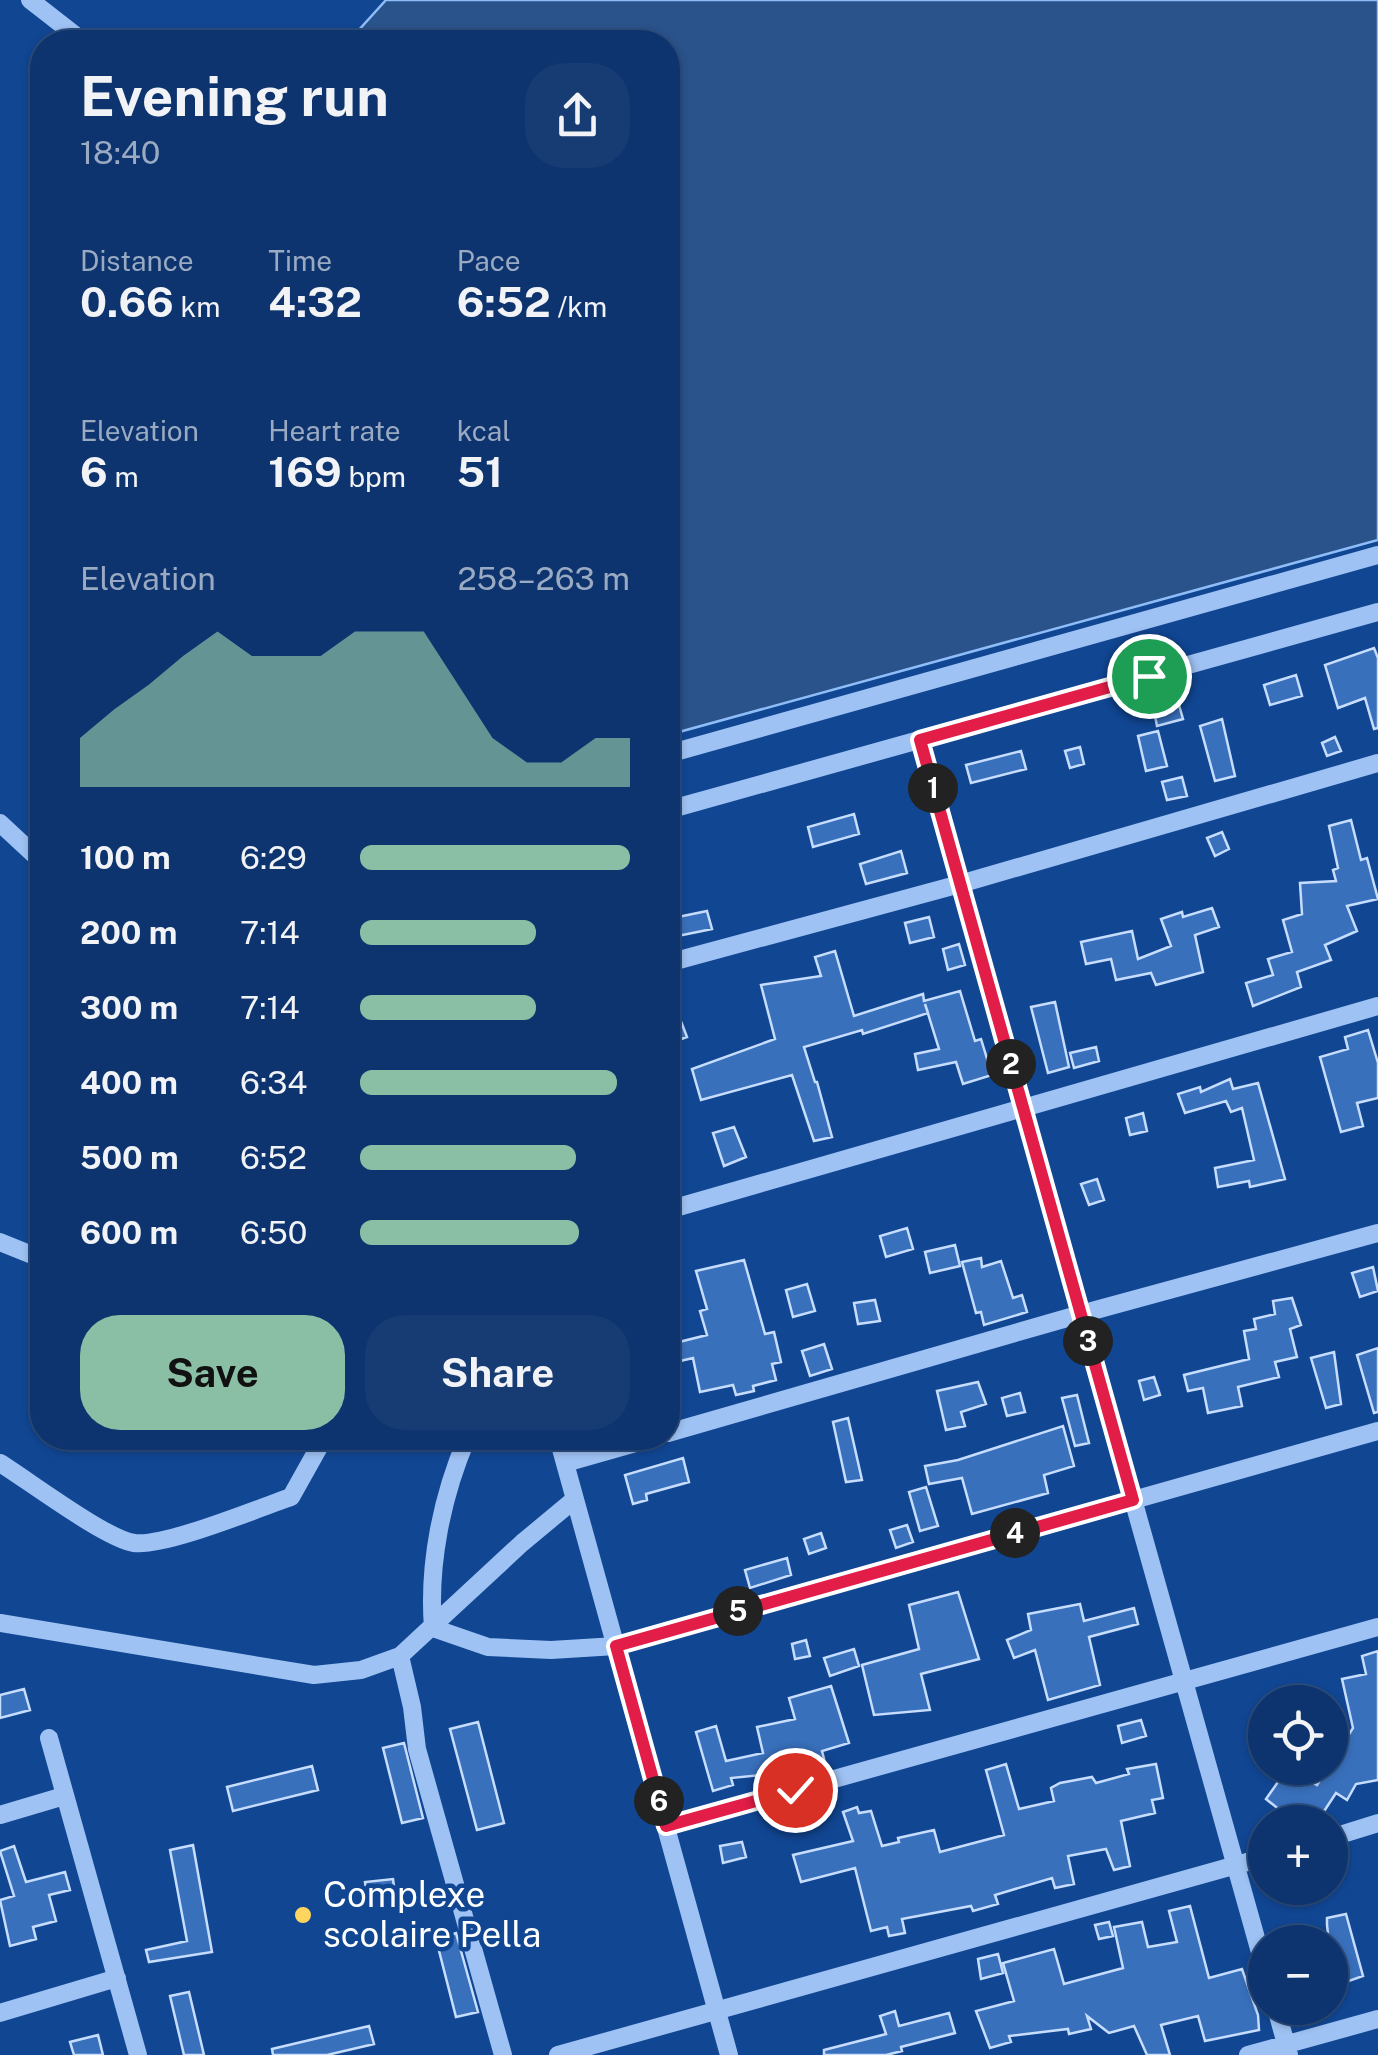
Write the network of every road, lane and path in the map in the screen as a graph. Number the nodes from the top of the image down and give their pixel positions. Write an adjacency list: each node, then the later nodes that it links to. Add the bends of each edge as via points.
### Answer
1 (30, 0): 2 (street)
2 (69, 30)
3 (1378, 556): 6 (street)
4 (1378, 612): 5 (street)
5 (920, 740): 8 (street); 11 (street)
6 (680, 751)
7 (1378, 763): 11 (street)
8 (680, 807)
9 (0, 823): 10 (street)
10 (30, 851)
11 (960, 884): 12 (street); 14 (street)
12 (680, 961)
13 (1378, 1006): 14 (street)
14 (1022, 1106): 15 (street); 19 (street)
15 (680, 1206)
16 (1378, 1233): 19 (street)
17 (0, 1242): 18 (street)
18 (30, 1254)
19 (1081, 1314): 20 (street); 29 (street)
20 (680, 1430)
21 (1378, 1430): 29 (street)
22 (317, 1450): 26 (street, via 291,1498 167,1540 134,1543)
23 (462, 1450): 32 (street, via 436,1541)
24 (562, 1450): 27 (street)
25 (611, 1450): 27 (street)
26 (0, 1463)
27 (566, 1463): 28 (street)
28 (575, 1499): 32 (street); 33 (street)
29 (1133, 1500): 33 (street); 35 (street)
30 (0, 1623): 34 (street, via 314,1675 361,1670)
31 (1378, 1627): 35 (street)
32 (433, 1628): 33 (street, via 488,1647); 34 (street)
33 (616, 1646): 40 (street)
34 (400, 1656): 52 (street, via 417,1749)
35 (1185, 1683): 40 (street); 43 (street)
36 (49, 1738): 37 (street)
37 (64, 1796): 38 (street); 45 (street)
38 (0, 1815)
39 (1378, 1824): 41 (street)
40 (666, 1826): 46 (street)
41 (1348, 1833)
42 (1248, 1862): 43 (street)
43 (1236, 1866): 44 (street); 46 (street)
44 (1252, 1925)
45 (117, 1978): 47 (street); 51 (street)
46 (717, 2012): 53 (street); 54 (street)
47 (0, 2013)
48 (1378, 2019): 50 (street)
49 (1280, 2025): 50 (street)
50 (1287, 2050): 55 (street)
51 (138, 2055)
52 (503, 2055)
53 (558, 2055)
54 (729, 2055)
55 (1248, 2055)

